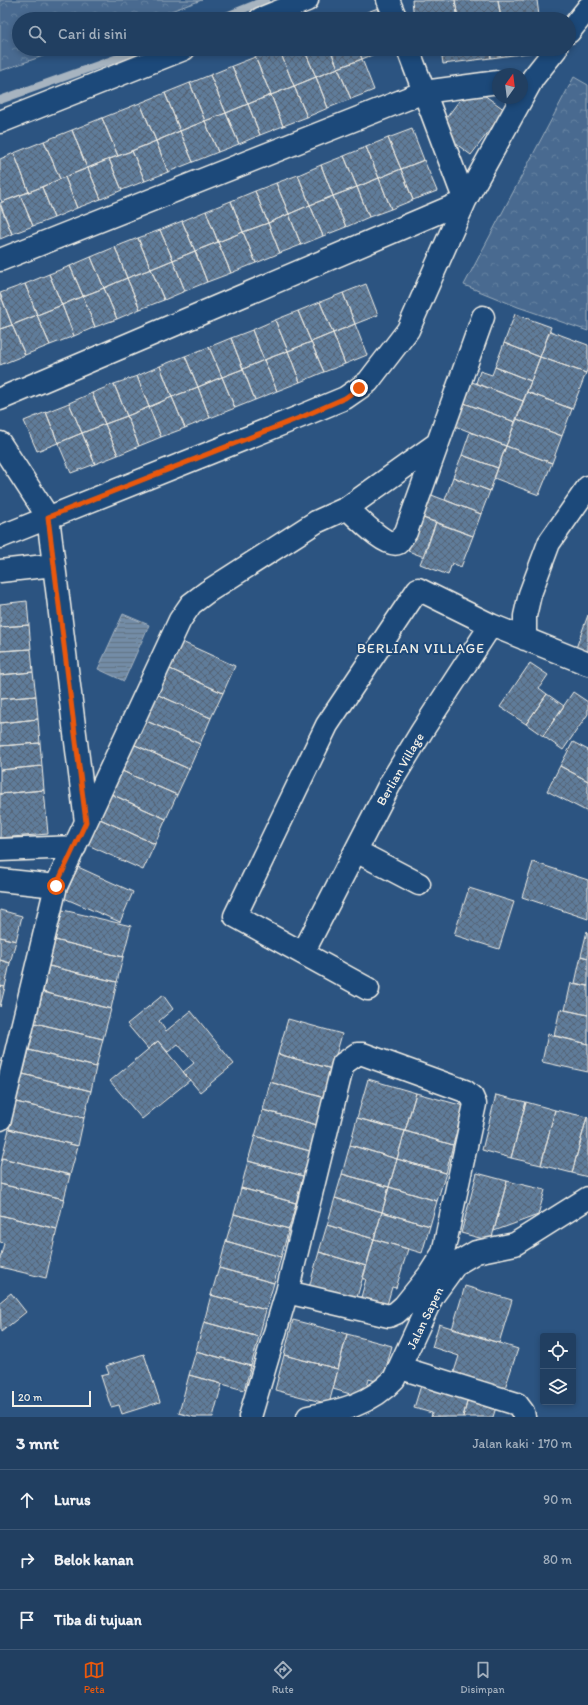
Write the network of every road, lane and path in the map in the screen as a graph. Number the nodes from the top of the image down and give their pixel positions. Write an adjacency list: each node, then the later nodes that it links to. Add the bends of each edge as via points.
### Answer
1 (307, 0): 4 (street)
2 (388, 0): 5 (street)
3 (588, 8): 6 (street)
4 (277, 12)
5 (393, 12)
6 (576, 23)
7 (166, 56): 14 (street)
8 (411, 56): 12 (street)
9 (549, 56): 10 (street)
10 (528, 79)
11 (492, 83): 12 (street)
12 (424, 92): 15 (street); 16 (street)
13 (515, 104): 15 (street)
14 (0, 122)
15 (465, 201): 18 (street); 23 (street, via 408,330 368,382 345,398 304,416)
16 (0, 260)
17 (483, 317): 20 (street)
18 (0, 399)
19 (0, 443): 23 (street)
20 (438, 444): 22 (street); 22 (street, via 406,532 398,543 392,544 380,538)
21 (588, 487): 28 (street, via 549,543 530,594 525,616)
22 (347, 508): 30 (street, via 316,522 191,604 180,620)
23 (48, 517): 24 (street); 25 (street)
24 (0, 537)
25 (54, 565): 26 (street); 30 (street)
26 (0, 570)
27 (491, 625): 28 (street); 33 (street, Berlian Village, via 395,776); 37 (street, via 418,589 327,725 235,916)
28 (525, 639): 29 (street)
29 (588, 664)
30 (86, 822): 31 (street)
31 (75, 847): 32 (street); 36 (street)
32 (0, 850)
33 (356, 851): 35 (street); 37 (street, Berlian Village)
34 (0, 880): 36 (street)
35 (419, 884)
36 (56, 886): 39 (street)
37 (303, 953): 38 (street)
38 (368, 989)
39 (0, 1119)
40 (588, 1198): 42 (street, Jalan Sapen, via 515,1244 476,1252 456,1264 432,1297)
41 (287, 1292): 41 (street, via 389,1316 404,1306 443,1253 475,1104 472,1097 465,1091 363,1054 357,1054 343,1064); 43 (street)
42 (401, 1368): 44 (street, Jalan Sapen, via 384,1390 364,1403); 45 (street, via 517,1404)
43 (250, 1417)
44 (308, 1417)
45 (524, 1417)

